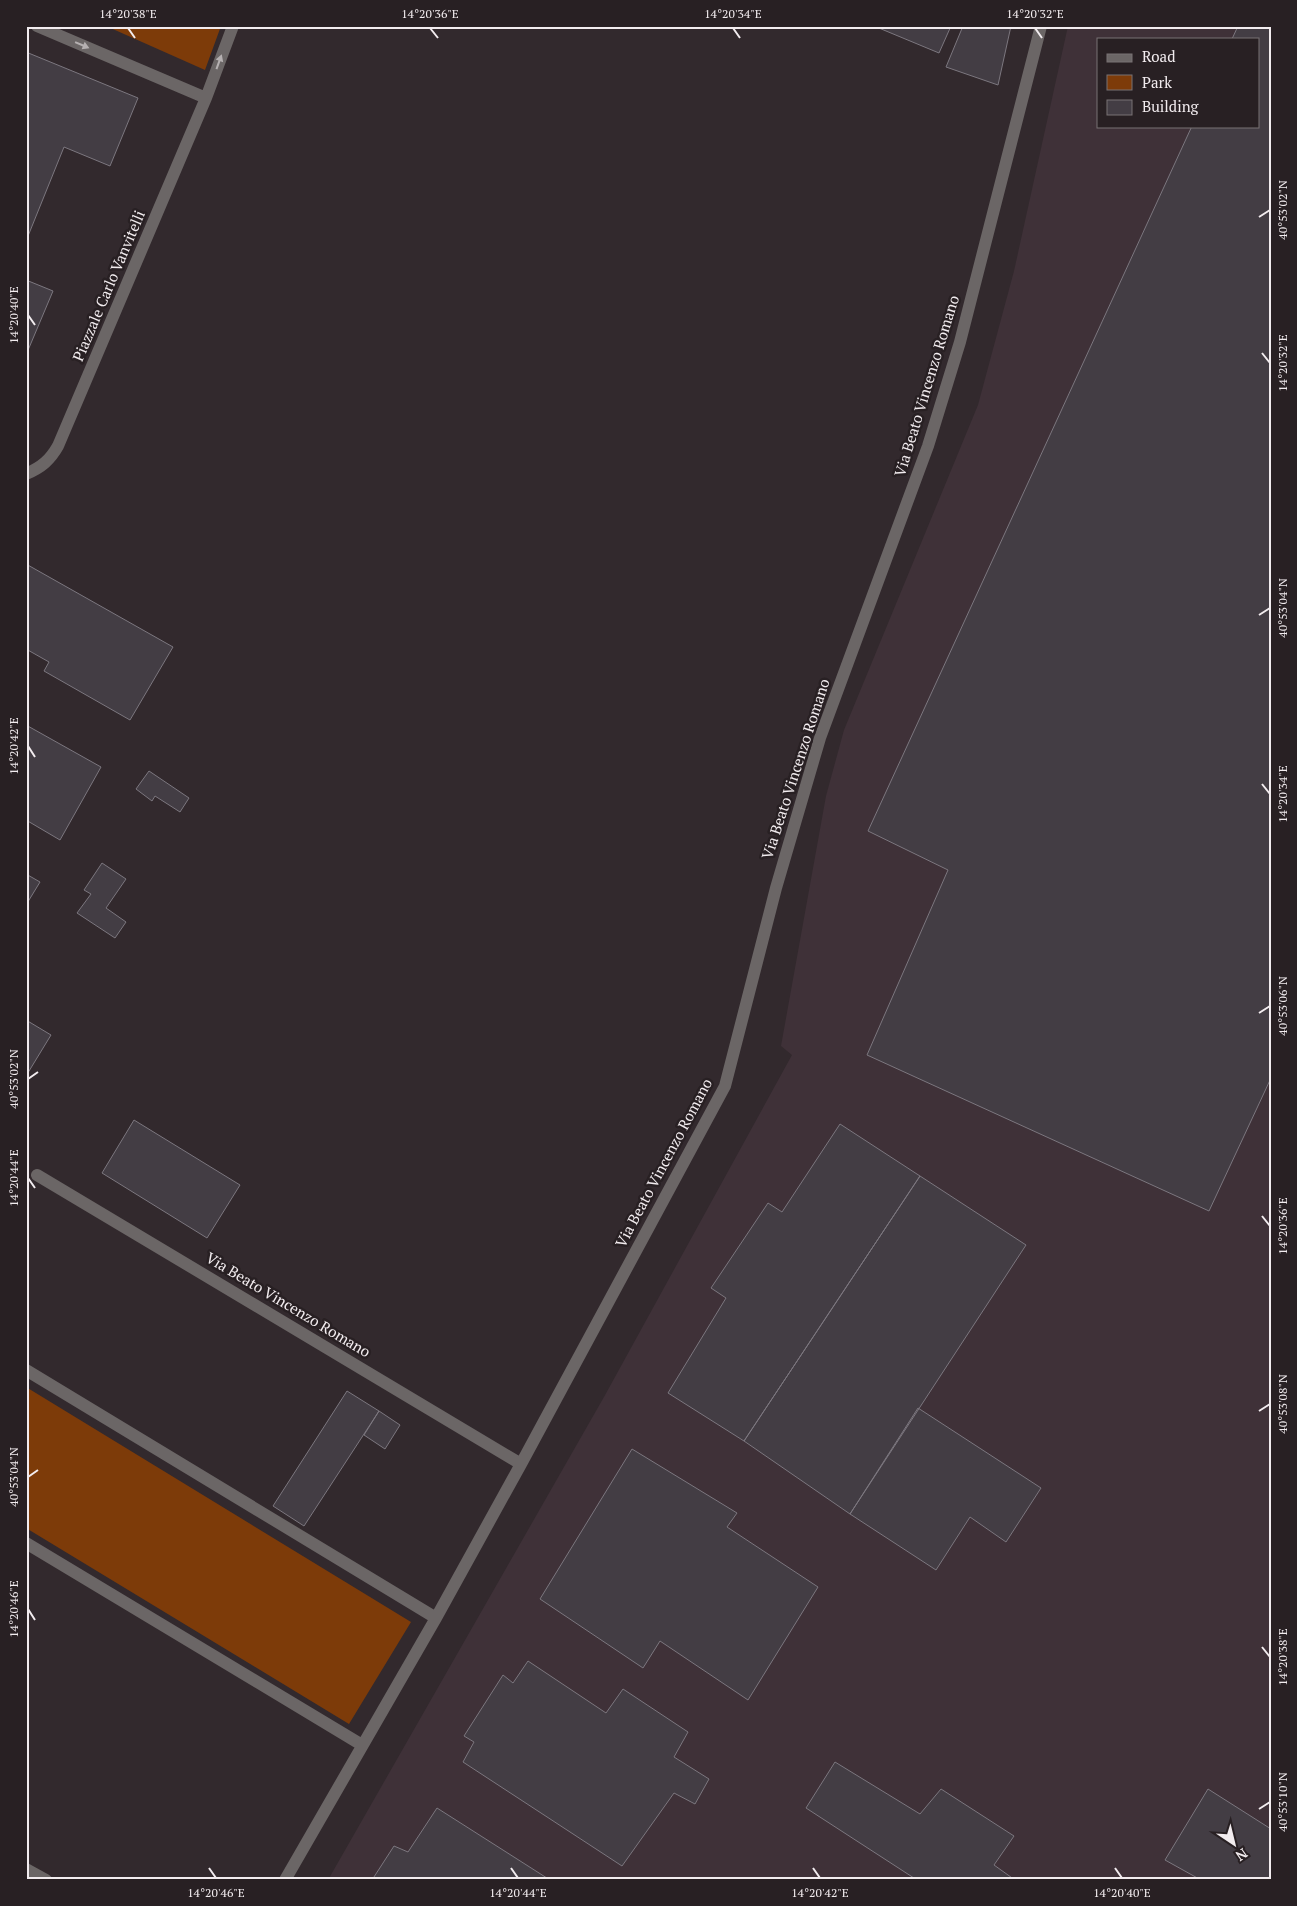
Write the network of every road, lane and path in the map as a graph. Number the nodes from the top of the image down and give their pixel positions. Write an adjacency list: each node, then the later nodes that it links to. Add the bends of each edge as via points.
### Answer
1 (37, 26): 4 (street, one-way to 4)
2 (233, 26): 4 (street, Piazzale Carlo Vanvitelli, one-way to 2)
3 (1041, 26): 8 (street, Via Beato Vincenzo Romano, via 960,342 928,446 820,738 776,888 725,1086)
4 (206, 98): 5 (street, Piazzale Carlo Vanvitelli, via 58,446 42,466)
5 (26, 474)
6 (37, 1175): 8 (street, Via Beato Vincenzo Romano)
7 (26, 1370): 10 (street)
8 (522, 1464): 10 (street, Via Beato Vincenzo Romano)
9 (26, 1543): 11 (street)
10 (436, 1618): 11 (street, Via Beato Vincenzo Romano)
11 (362, 1745): 14 (street, Via Beato Vincenzo Romano)
12 (26, 1869): 13 (street)
13 (46, 1880)
14 (285, 1880)

